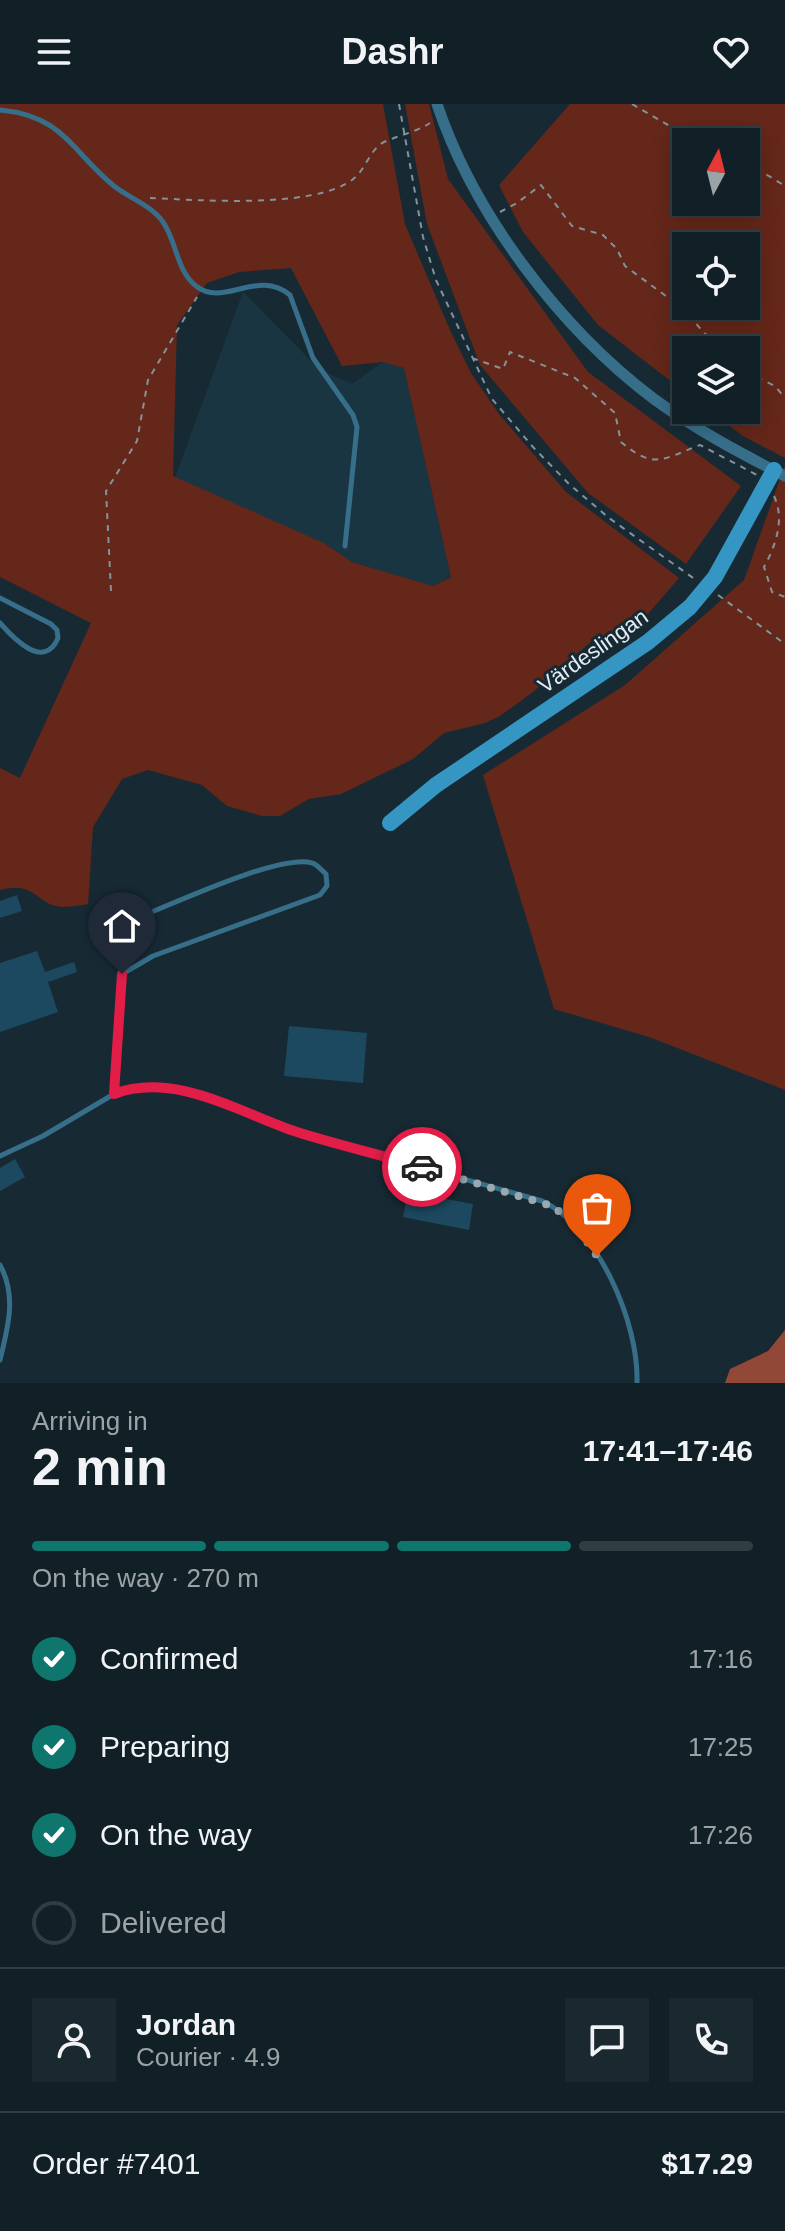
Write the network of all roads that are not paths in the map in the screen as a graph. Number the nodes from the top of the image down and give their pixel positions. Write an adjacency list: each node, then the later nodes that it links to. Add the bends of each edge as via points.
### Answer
1 (437, 104): 3 (street, via 455,154 491,216 553,301 618,368 688,422)
2 (0, 110): 4 (lane, via 50,124 105,178 158,216 185,274 202,290 221,293 262,284 290,295 313,358 357,427)
3 (775, 477): 7 (street, Värdeslingan, via 715,577 690,607)
4 (345, 546)
5 (0, 598): 6 (lane, via 51,624 58,638 49,650 30,651)
6 (0, 623)
7 (390, 823)
8 (122, 974): 8 (lane, via 153,956 320,895 327,886 326,874 313,863 293,862 142,916 133,927); 9 (lane)
9 (114, 1094): 10 (lane); 13 (lane, via 147,1087 188,1092 300,1133 552,1206 584,1236 609,1278 633,1341)
10 (0, 1156)
11 (0, 1265): 12 (lane, via 11,1294)
12 (0, 1360)
13 (637, 1383)

